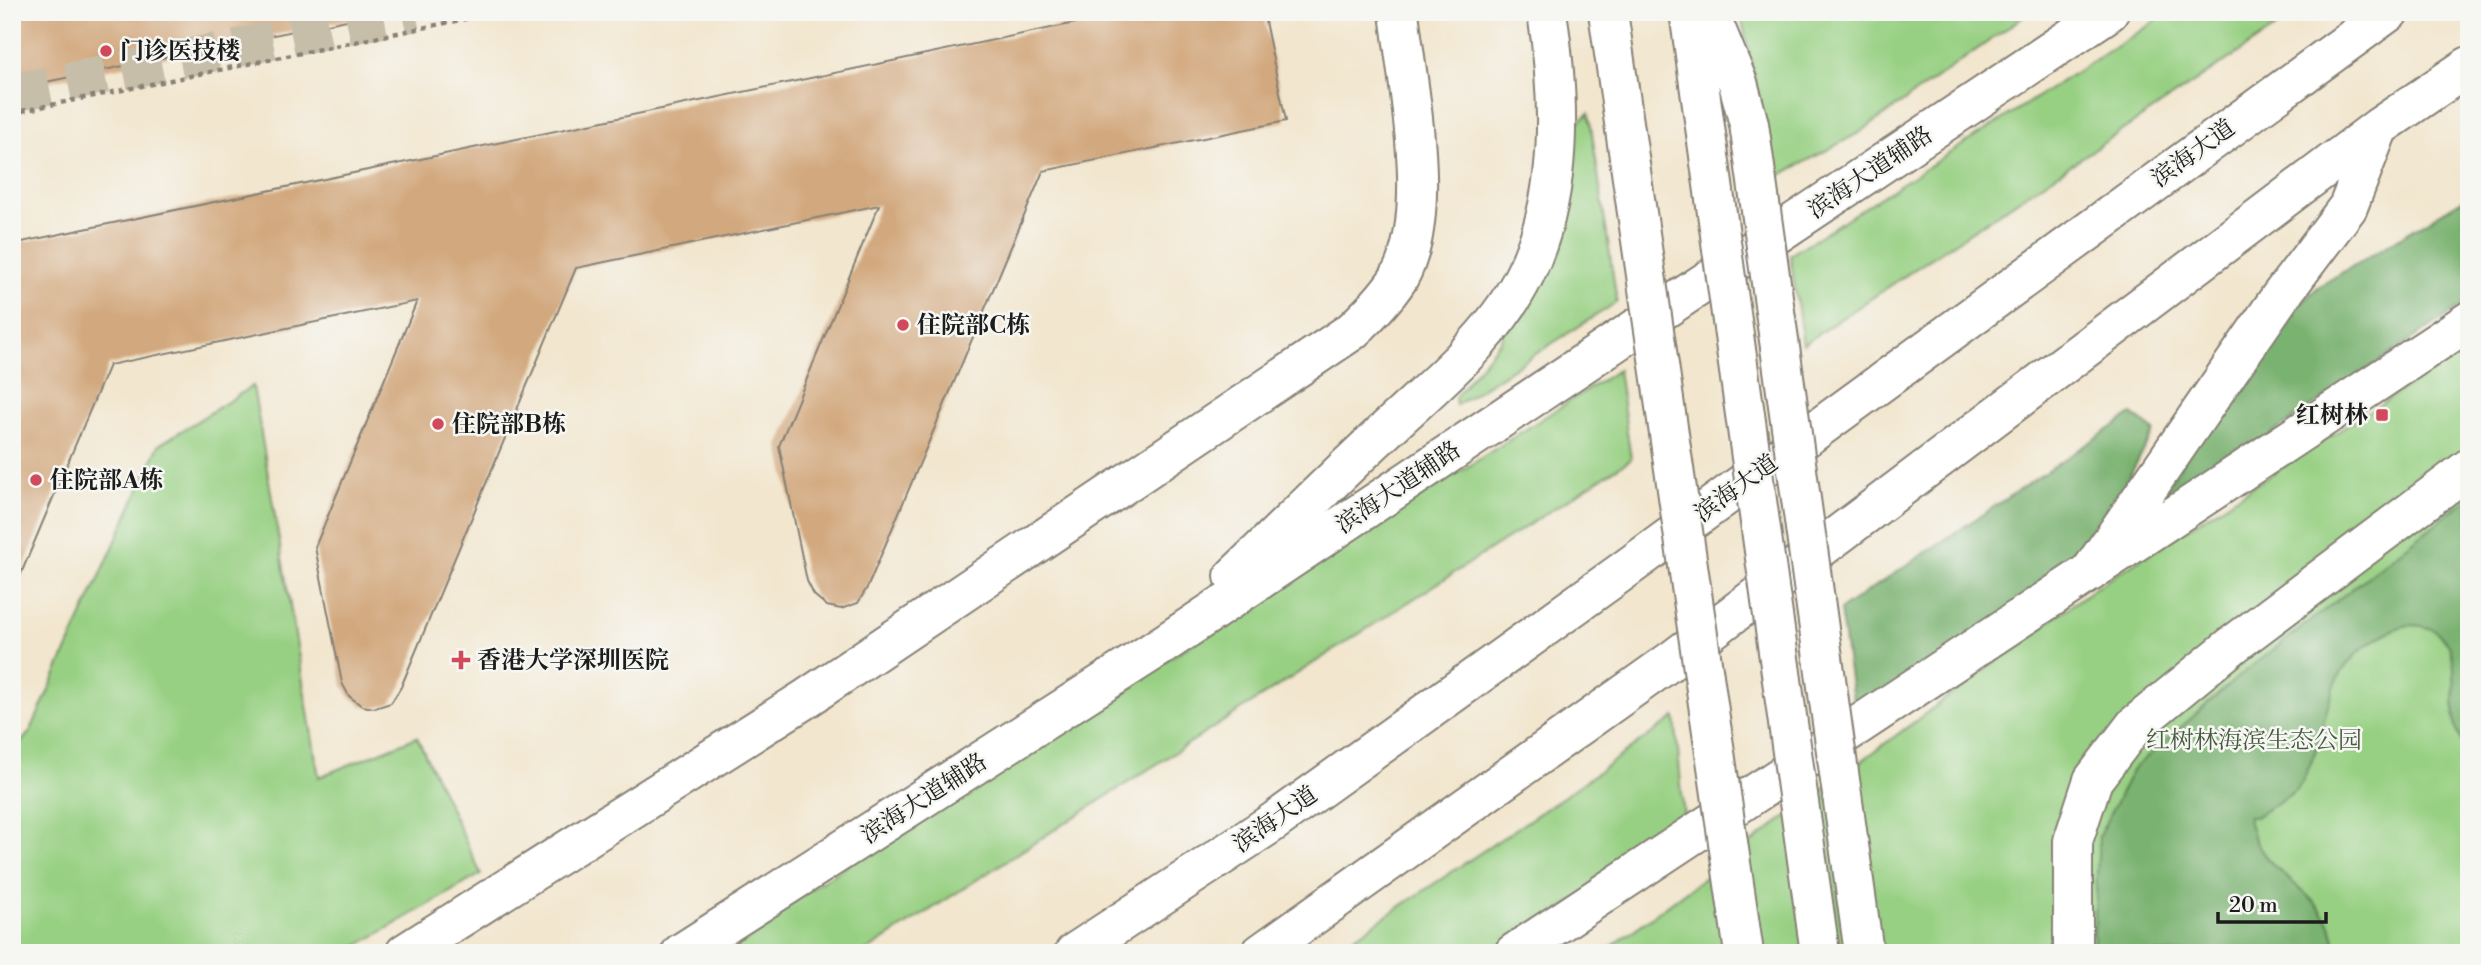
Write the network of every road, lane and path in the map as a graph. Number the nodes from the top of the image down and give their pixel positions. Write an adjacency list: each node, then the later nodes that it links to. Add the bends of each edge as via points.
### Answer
1 (499, 12): 10 (path)
2 (1399, 12): 17 (main road, via 1417,207 1399,276 1370,314 1352,331 807,698)
3 (1547, 12): 15 (main road, via 1556,110 1555,162 1545,222 1525,275 1445,378)
4 (1608, 12): 23 (main road, bridge)
5 (1689, 12): 24 (main road, bridge)
6 (1709, 12): 25 (main road, bridge, via 1749,124)
7 (2109, 12): 15 (main road, 滨海大道辅路)
8 (2389, 12): 19 (main road, 滨海大道, via 1272,823)
9 (2469, 66): 11 (main road)
10 (12, 113)
11 (2379, 127): 14 (main road, via 2348,207 2280,297); 20 (main road, via 1675,659)
12 (2469, 321): 14 (main road)
13 (2469, 468): 26 (main road, via 2234,644 2135,725 2093,780 2073,841)
14 (2090, 572): 16 (main road)
15 (1161, 646): 18 (main road, 滨海大道辅路)
16 (1688, 839): 21 (main road); 22 (main road)
17 (405, 953)
18 (681, 953)
19 (1074, 953)
20 (1261, 953)
21 (1514, 953)
22 (1547, 953)
23 (1744, 953)
24 (1820, 953)
25 (1864, 953)
26 (2073, 953)

